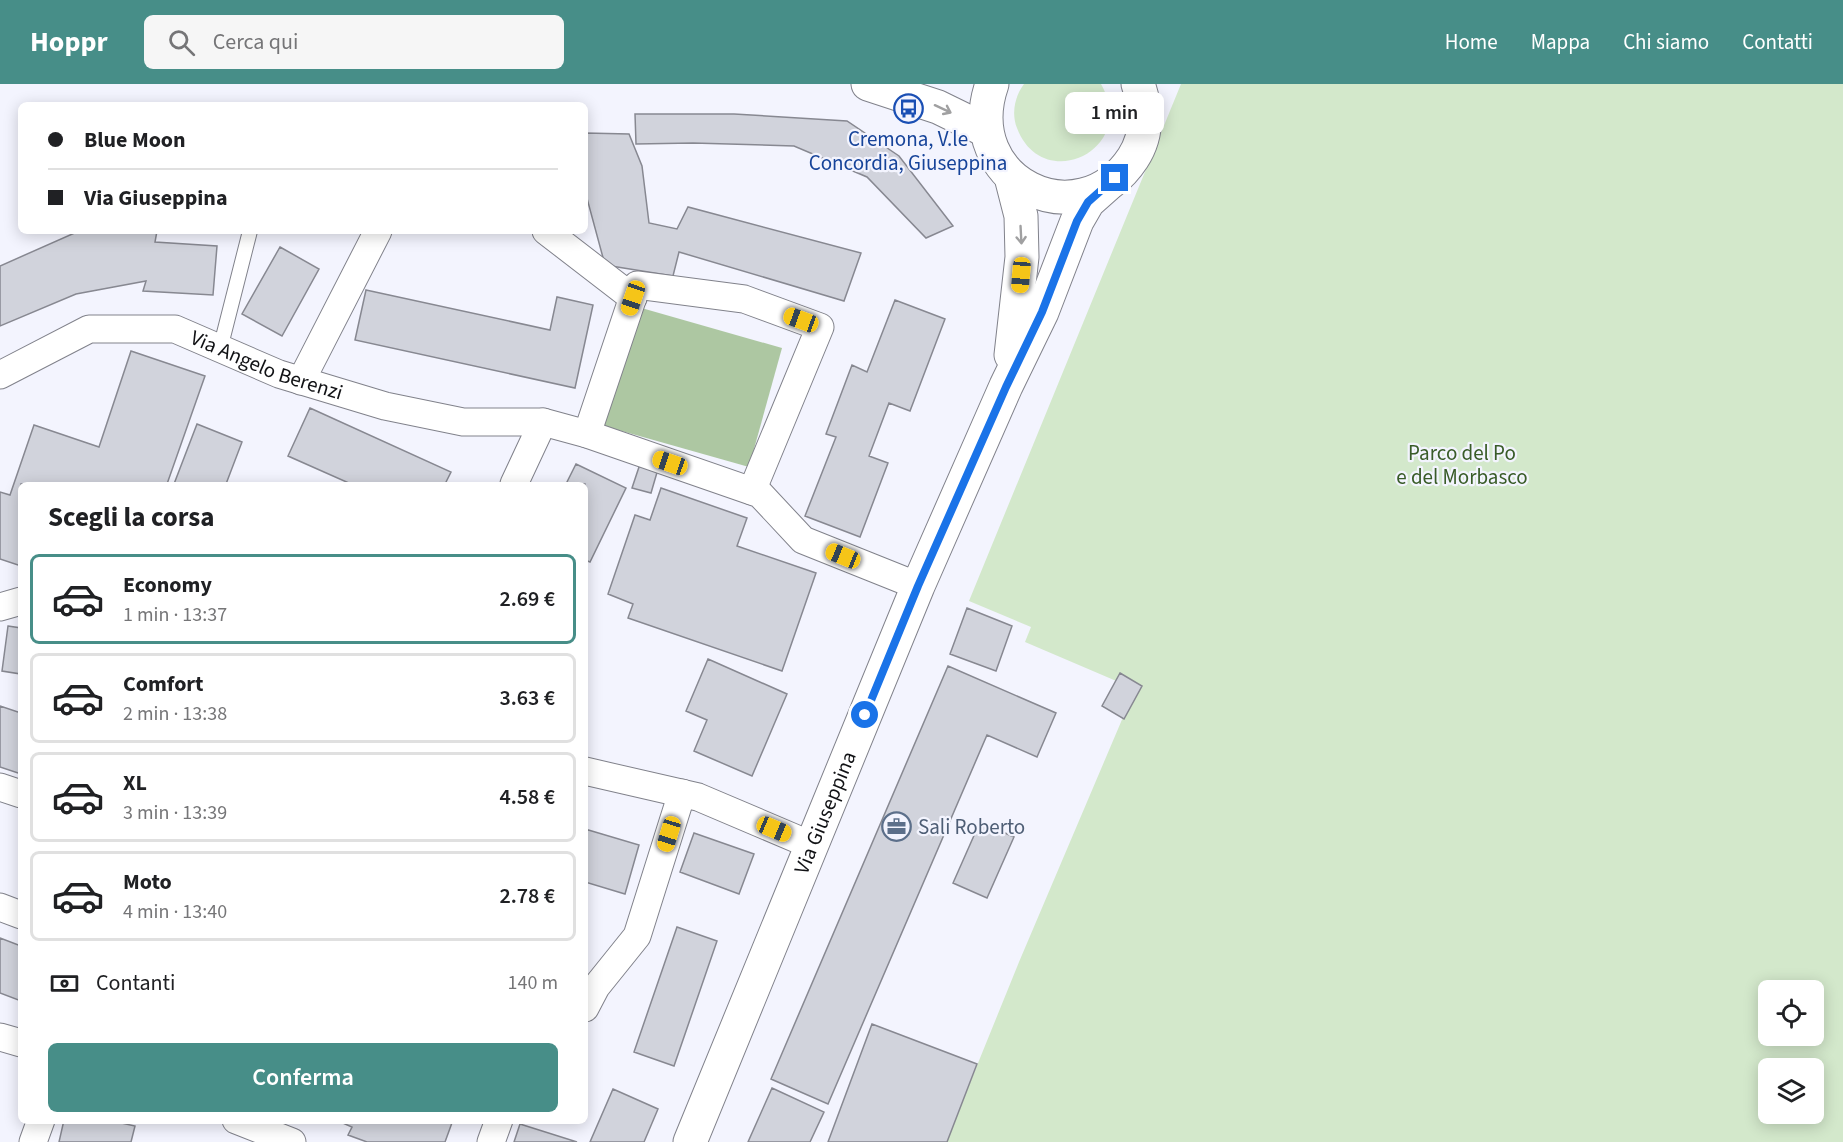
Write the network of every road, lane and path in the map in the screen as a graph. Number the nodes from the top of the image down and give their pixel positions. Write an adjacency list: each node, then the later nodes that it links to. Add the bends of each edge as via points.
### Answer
1 (868, 84): 4 (main road, one-way to 4, via 938,107)
2 (992, 84): 4 (main road, Via Giuseppina, via 985,103)
3 (1138, 84): 6 (main road, Via Giuseppina, via 1144,101 1144,125 1138,149 1125,170)
4 (985, 130): 5 (main road, Via Giuseppina, via 994,156)
5 (1011, 177): 6 (main road, Via Giuseppina, via 1033,191 1057,197 1082,195); 14 (main road, Via Giuseppina, one-way to 14, via 1021,216 1022,257)
6 (1106, 186): 14 (main road, Via Giuseppina, via 1088,202 1077,221 1042,312)
7 (249, 234): 11 (lane)
8 (376, 234): 13 (street)
9 (550, 234): 10 (street)
10 (633, 298): 16 (street); 18 (street, via 637,285 744,299 820,327)
11 (220, 349): 12 (street, Via Angelo Berenzi, via 175,329 89,329); 13 (street, Via Angelo Berenzi)
12 (0, 375)
13 (301, 381): 15 (street, Via Angelo Berenzi, via 385,406 463,423)
14 (1006, 387): 19 (main road, Via Giuseppina)
15 (543, 422): 16 (street, Via Angelo Berenzi); 17 (street)
16 (587, 434): 18 (street, Via Angelo Berenzi)
17 (515, 482)
18 (752, 491): 19 (street, via 760,494 803,540)
19 (918, 586): 26 (main road, Via Giuseppina)
20 (18, 602): 21 (street)
21 (0, 607)
22 (588, 772): 25 (street)
23 (0, 787): 24 (street)
24 (18, 793)
25 (682, 793): 26 (street); 29 (street, via 637,936)
26 (811, 845): 36 (main road, Via Giuseppina)
27 (0, 907): 28 (street)
28 (18, 914)
29 (588, 1002)
30 (0, 1036): 31 (street)
31 (18, 1042)
32 (40, 1124): 35 (street)
33 (245, 1124): 34 (street)
34 (283, 1140)
35 (33, 1142)
36 (690, 1142)

